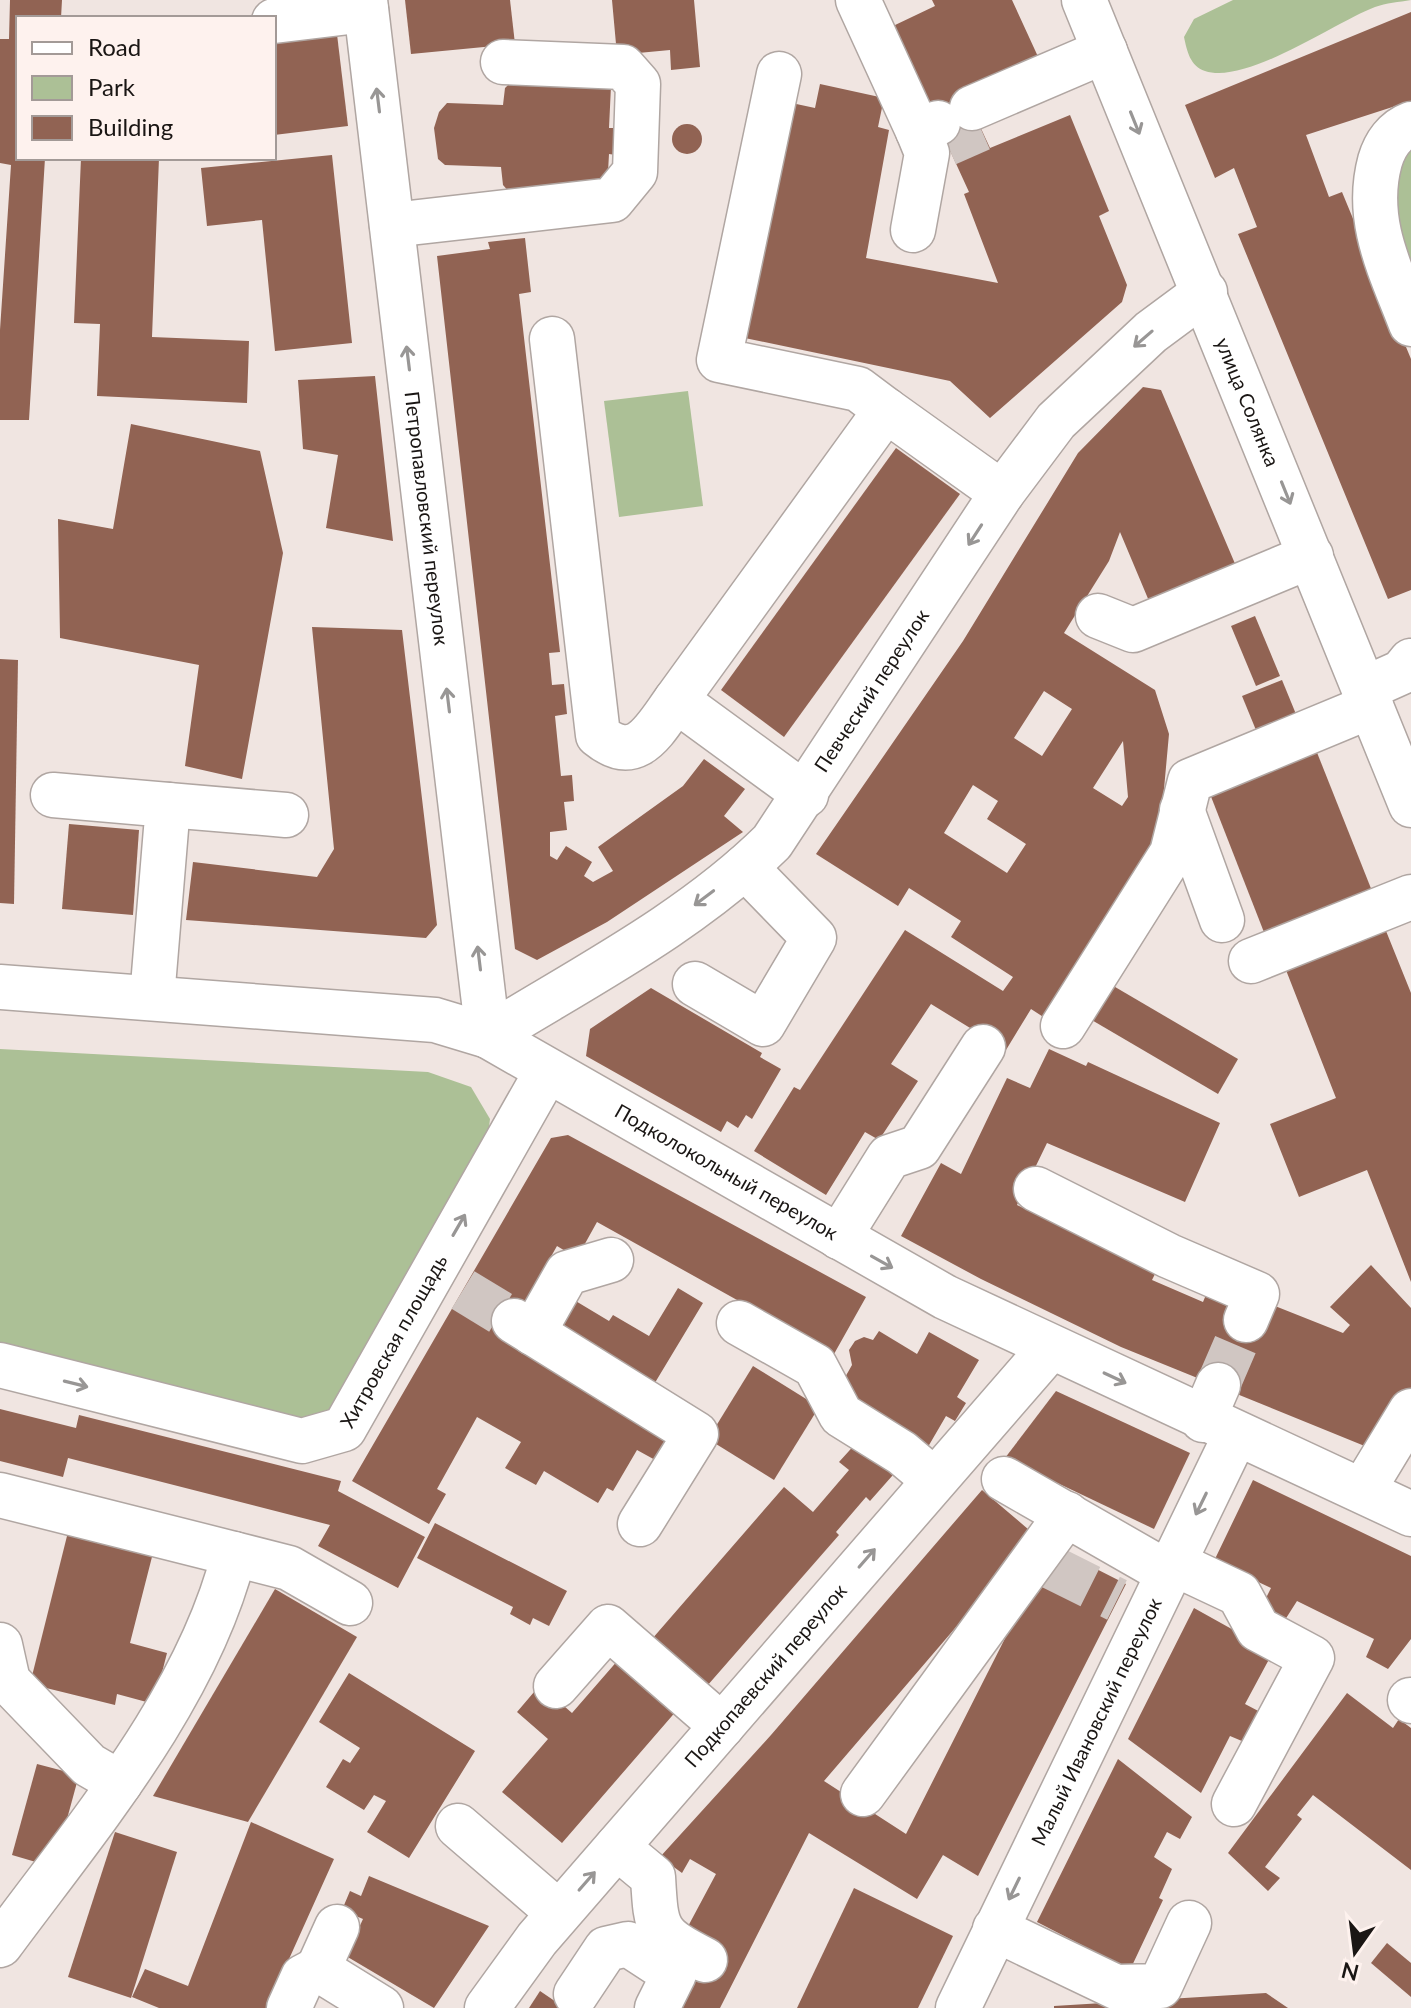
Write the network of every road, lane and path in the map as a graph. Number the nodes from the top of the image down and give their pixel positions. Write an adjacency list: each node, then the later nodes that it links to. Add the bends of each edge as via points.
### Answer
1 (858, 0): 9 (street)
2 (1084, 0): 6 (street, улица Солянка)
3 (366, 5): 4 (street); 10 (street, Петропавловский переулок, one-way to 3)
4 (276, 21)
5 (503, 62): 10 (street, via 623,67 638,84 635,172 612,200)
6 (1110, 62): 9 (street); 12 (street, улица Солянка, one-way to 12)
7 (779, 74): 15 (street, via 719,360 858,389)
8 (1411, 124): 13 (street, via 1399,129 1383,150 1374,182 1374,219)
9 (947, 131): 11 (street)
10 (392, 225): 36 (street, Петропавловский переулок, one-way to 10)
11 (913, 230)
12 (1205, 292): 16 (street, Певческий переулок, one-way to 16, via 1077,398); 17 (street, улица Солянка, one-way to 17)
13 (1407, 303)
14 (552, 339): 21 (street, via 598,735 612,746 631,748 647,740)
15 (886, 410): 16 (street); 21 (street)
16 (1002, 493): 23 (street, Певческий переулок, one-way to 23)
17 (1311, 556): 18 (street, via 1133,630); 20 (street, улица Солянка)
18 (1098, 616)
19 (1411, 661): 20 (street)
20 (1368, 698): 25 (street, улица Солянка); 26 (street, via 1190,781)
21 (676, 700): 23 (street)
22 (53, 795): 24 (street)
23 (806, 795): 28 (street, Певческий переулок, via 772,842)
24 (168, 805): 27 (street); 34 (street)
25 (1411, 805)
26 (1182, 810): 30 (street); 35 (street, via 1172,853)
27 (286, 815)
28 (745, 867): 32 (street, via 814,938 763,1024); 36 (street, Певческий переулок, one-way to 36, via 654,934)
29 (1411, 897): 31 (street)
30 (1222, 920)
31 (1251, 961)
32 (695, 984)
33 (0, 987): 34 (street, Подколокольный переулок)
34 (152, 998): 36 (street, Подколокольный переулок, via 435,1020)
35 (1063, 1026)
36 (488, 1036): 38 (street, Подколокольный переулок)
37 (983, 1047): 40 (street, via 919,1147 889,1157)
38 (547, 1071): 40 (street, Подколокольный переулок); 45 (street, Хитровская площадь, one-way to 38, via 302,1441 344,1429 448,1280)
39 (1036, 1189): 42 (street, via 1257,1294)
40 (839, 1237): 44 (street, Подколокольный переулок, one-way to 44)
41 (611, 1260): 54 (street, via 567,1273 523,1327 696,1434)
42 (1246, 1320)
43 (739, 1323): 49 (street, via 815,1366 841,1415)
44 (1050, 1348): 47 (street, Подколокольный переулок, one-way to 47); 49 (street, Подкопаевский переулок)
45 (0, 1365)
46 (1411, 1411): 50 (street)
47 (1219, 1413): 50 (street, Подколокольный переулок); 56 (street, Малый Ивановский переулок, one-way to 56)
48 (1004, 1479): 52 (street)
49 (934, 1480): 60 (street, Подкопаевский переулок, one-way to 49)
50 (1363, 1490): 53 (street, Подколокольный переулок)
51 (0, 1495): 55 (street)
52 (1067, 1514): 56 (street); 62 (street, via 1043,1563)
53 (1411, 1514)
54 (640, 1524)
55 (234, 1554): 57 (street, via 289,1568); 61 (street, via 222,1602 167,1708)
56 (1170, 1568): 63 (street, via 1239,1594 1258,1629 1312,1658); 69 (street, Малый Ивановский переулок, one-way to 69)
57 (350, 1603)
58 (0, 1645): 61 (street, via 8,1681 89,1765)
59 (556, 1686): 60 (street, via 608,1627)
60 (722, 1726): 65 (street, Подкопаевский переулок)
61 (120, 1783): 70 (street)
62 (863, 1794)
63 (1234, 1804)
64 (458, 1826): 66 (street)
65 (617, 1847): 66 (street, Подкопаевский переулок, one-way to 65); 72 (street, via 653,1877 656,1921 671,1942)
66 (559, 1913): 71 (street, Подкопаевский переулок)
67 (1189, 1923): 69 (street, via 1160,1986 1116,1987)
68 (337, 1927): 73 (street)
69 (995, 1929): 79 (street, Малый Ивановский переулок)
70 (0, 1945)
71 (521, 1957): 74 (street); 77 (street, Подкопаевский переулок)
72 (705, 1960)
73 (318, 1969): 75 (street, via 303,1977); 76 (street)
74 (587, 2001): 78 (street, via 606,1949 628,1944 674,1974)
75 (289, 2008)
76 (381, 2008)
77 (487, 2008)
78 (657, 2008)
79 (958, 2008)

